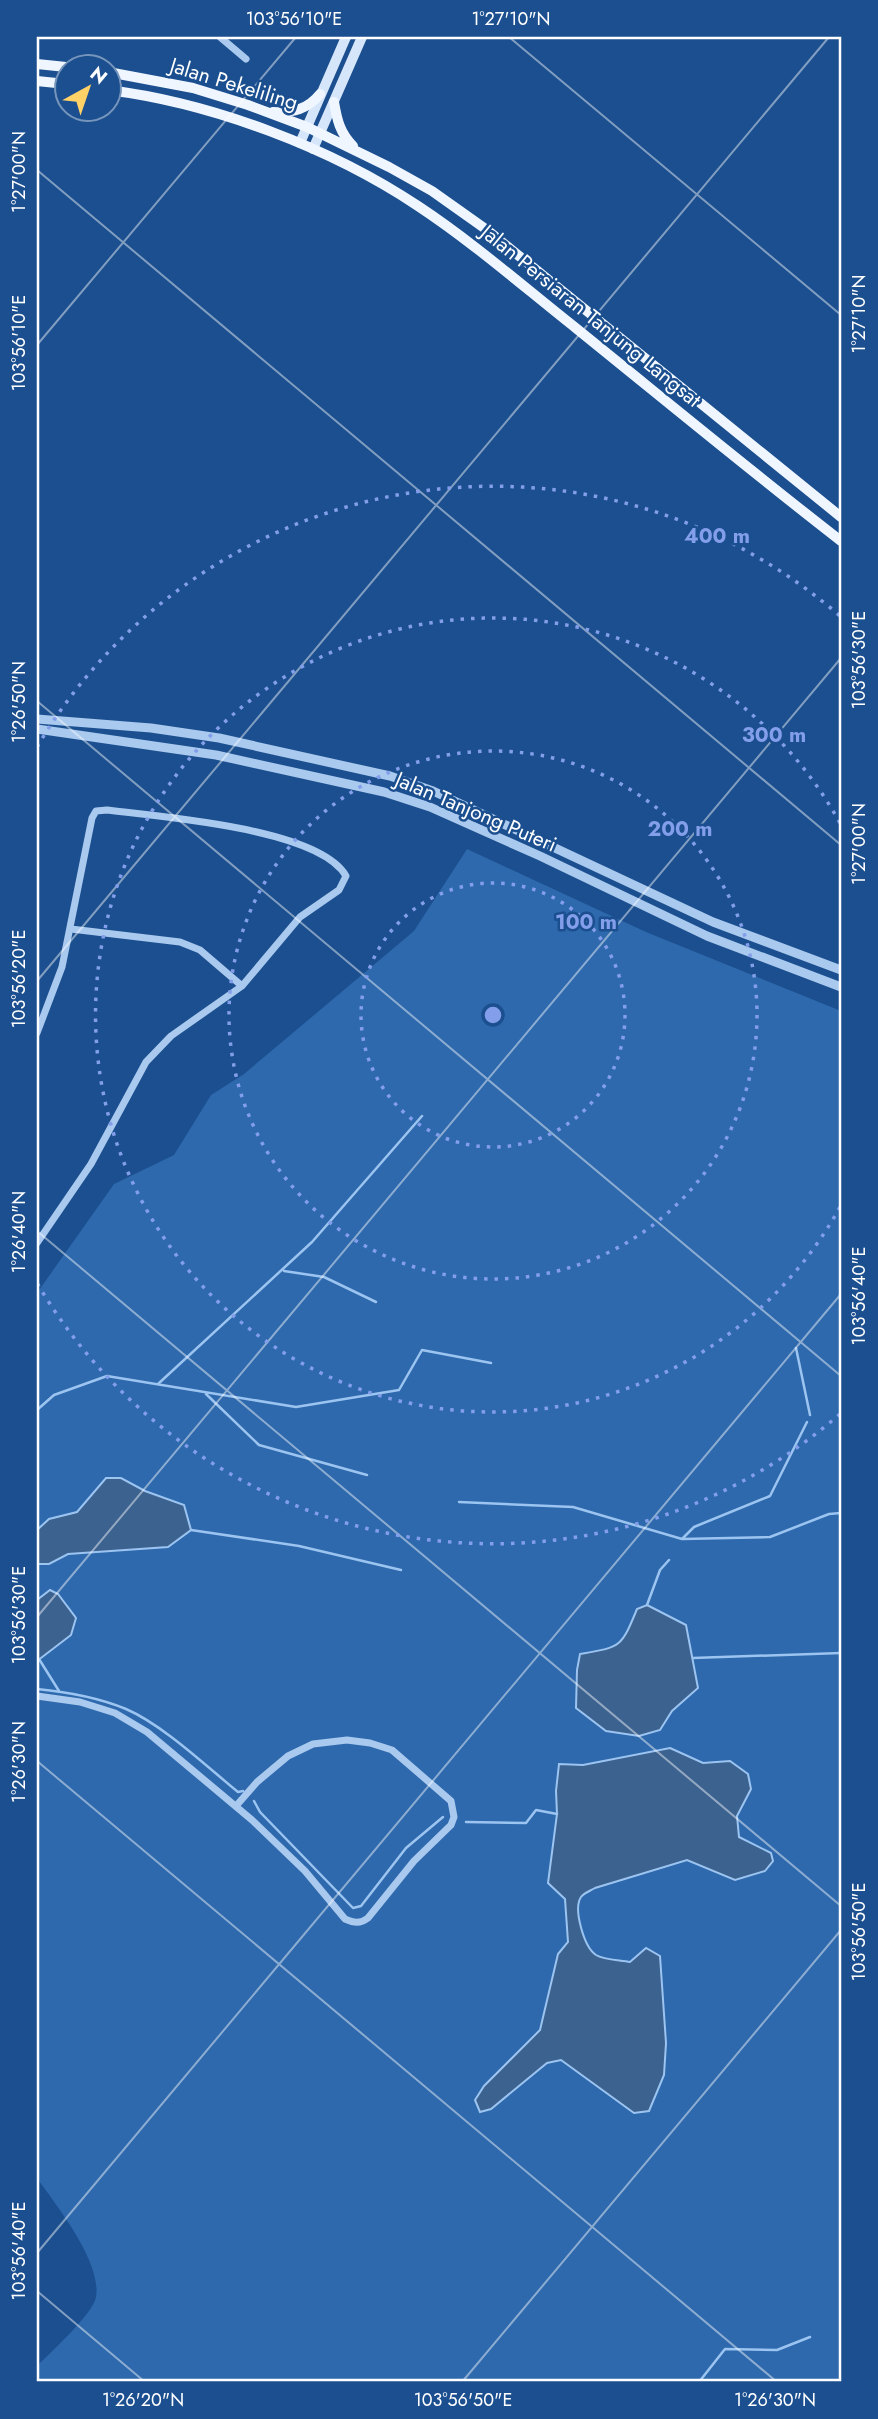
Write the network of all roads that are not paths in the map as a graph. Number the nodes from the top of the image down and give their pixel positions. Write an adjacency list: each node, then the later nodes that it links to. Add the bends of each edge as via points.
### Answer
1 (220, 37): 4 (street)
2 (346, 37): 7 (main road)
3 (362, 37): 8 (main road)
4 (246, 59)
5 (122, 75): 9 (main road, Jalan Pekeliling, via 193,88)
6 (122, 92): 12 (main road, Jalan Pekeliling, via 187,106)
7 (320, 94): 9 (main road, via 300,110); 10 (main road)
8 (334, 102): 11 (main road); 14 (main road, via 344,136)
9 (264, 111): 10 (main road, Jalan Pekeliling)
10 (307, 127): 11 (main road, Jalan Persiaran Tanjung Langsat); 12 (main road)
11 (320, 134): 13 (main road); 14 (main road, Jalan Persiaran Tanjung Langsat)
12 (300, 143): 13 (main road, Jalan Persiaran Tanjung Langsat)
13 (313, 149): 16 (main road, Jalan Persiaran Tanjung Langsat, via 382,184 455,231)
14 (358, 152): 15 (main road, Jalan Persiaran Tanjung Langsat, via 432,191 487,230)
15 (841, 517)
16 (841, 541)
17 (37, 724): 19 (street, Jalan Tanjong Puteri, via 151,728 219,738 390,776 433,791 713,922); 21 (street, Jalan Tanjong Puteri, via 216,755 384,792 540,856 706,936)
18 (71, 929): 20 (street, via 180,942 200,950); 20 (street, via 96,811 270,834 336,864 346,876 339,890 300,917); 22 (street)
19 (841, 970)
20 (242, 986): 23 (street, via 171,1036 145,1062 91,1164)
21 (841, 987)
22 (37, 1033)
23 (37, 1243)
24 (37, 1696): 25 (street, via 115,1713 147,1732)
25 (236, 1806): 25 (street, via 354,1923 368,1917 454,1817 451,1801 392,1750 347,1740 313,1744 288,1756)

